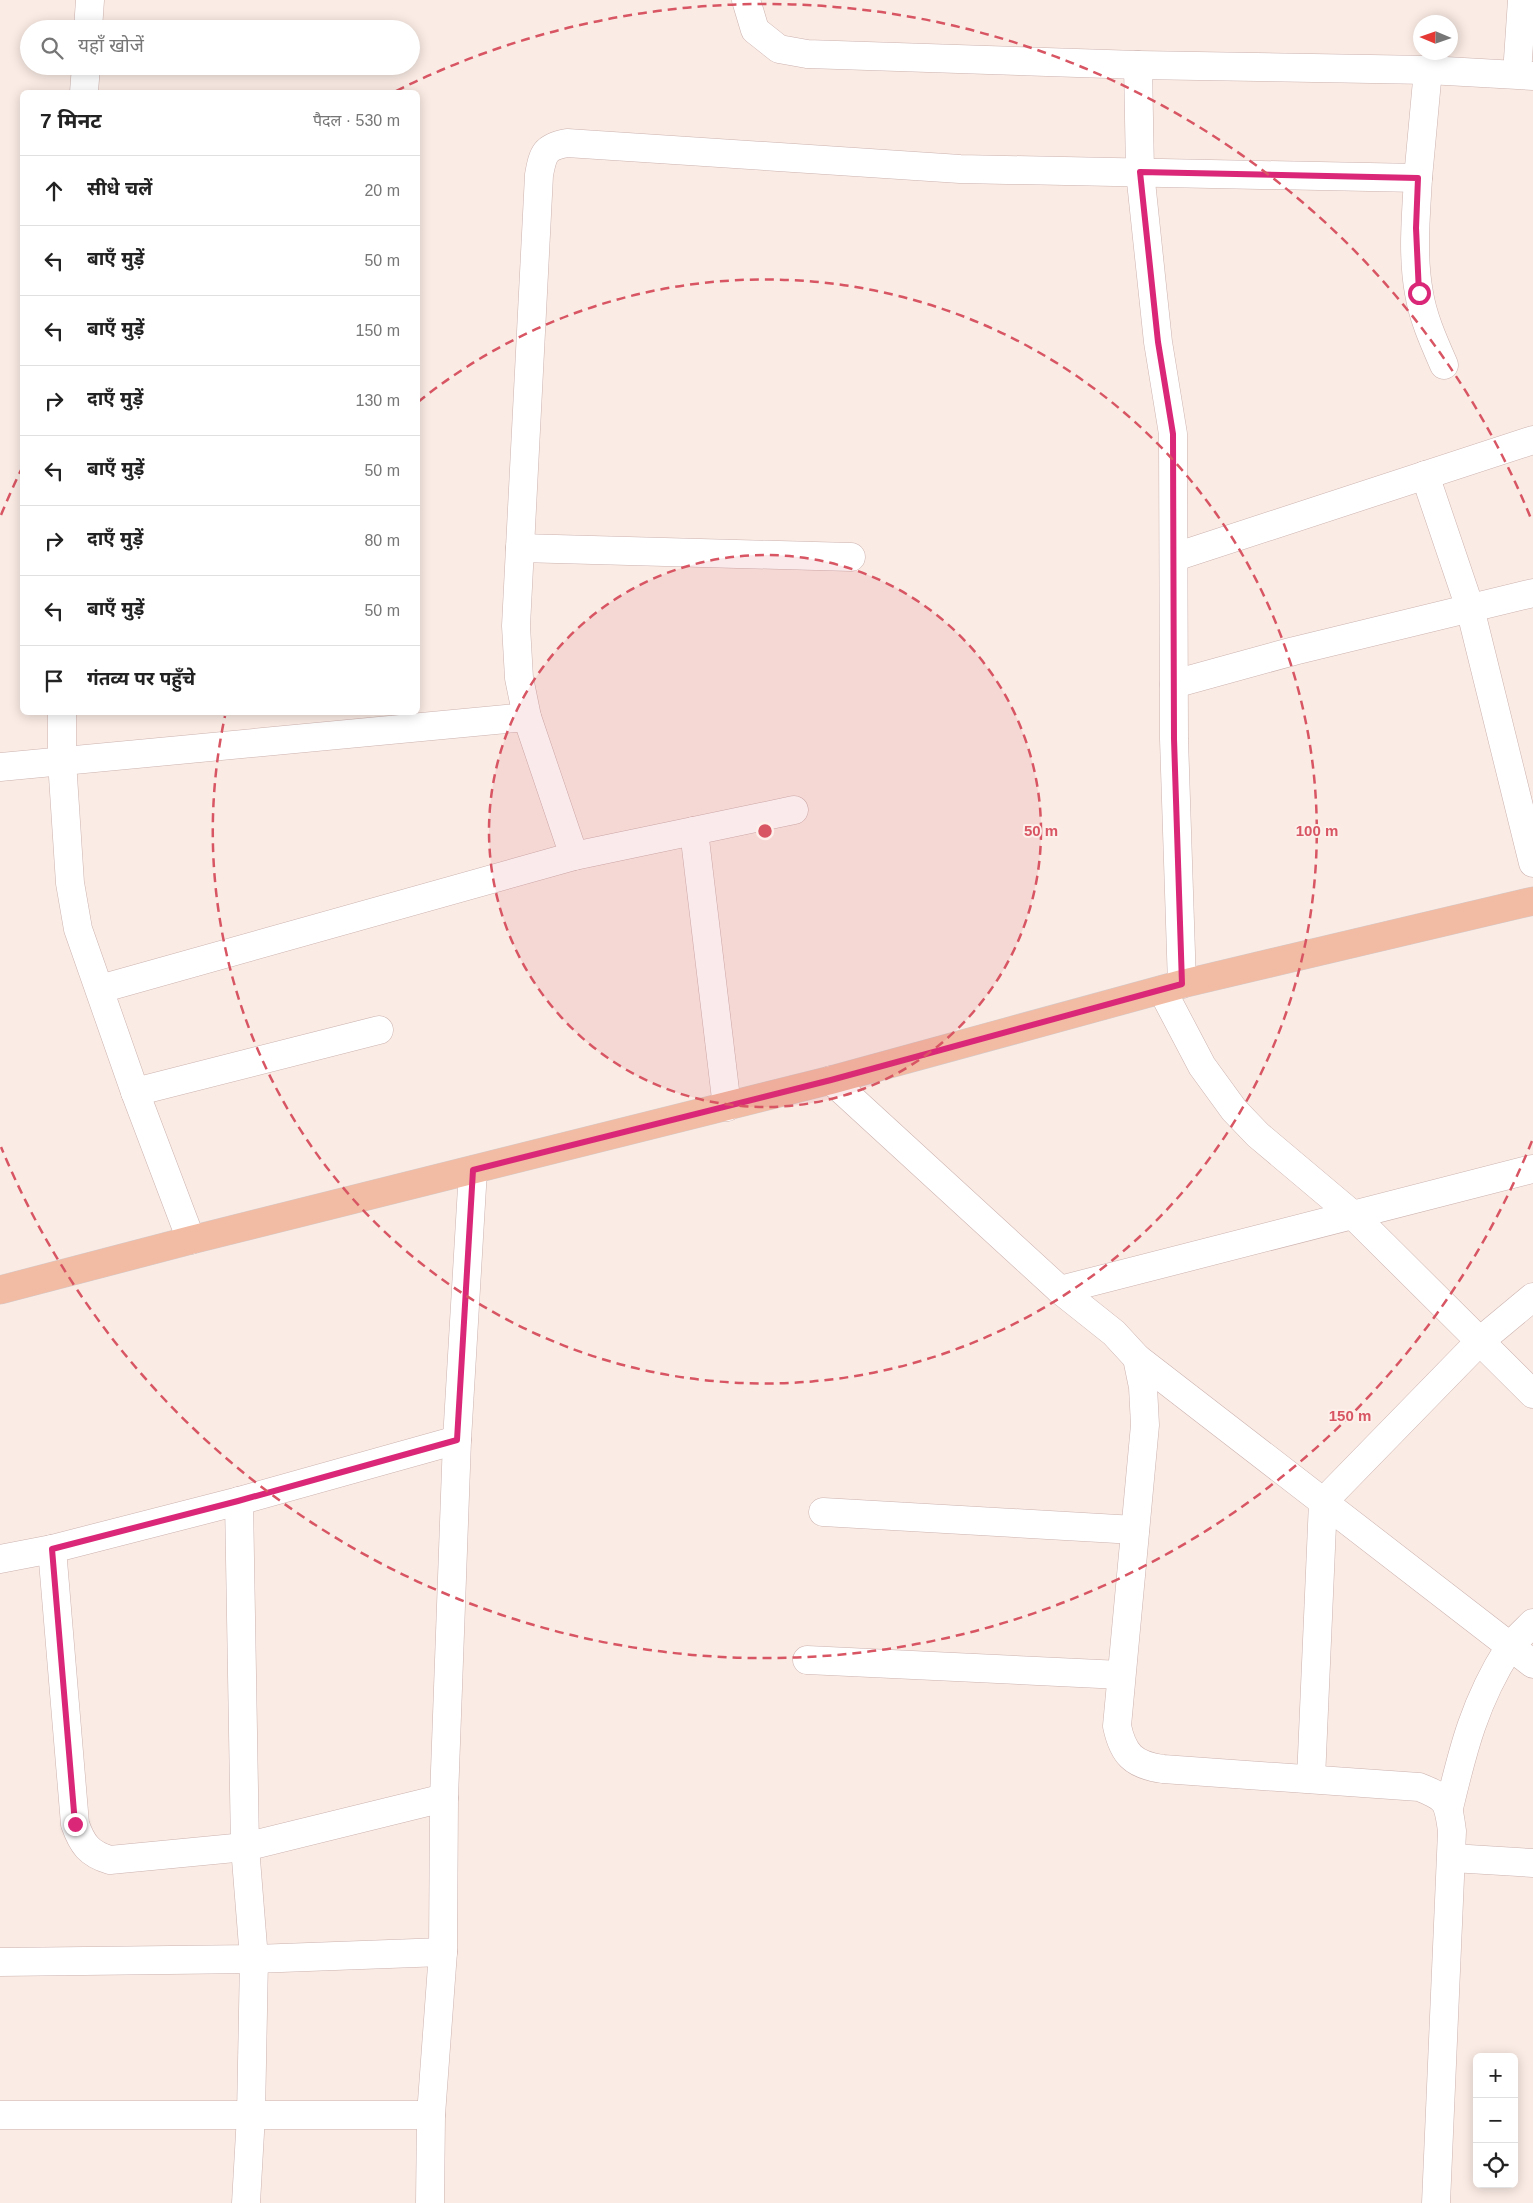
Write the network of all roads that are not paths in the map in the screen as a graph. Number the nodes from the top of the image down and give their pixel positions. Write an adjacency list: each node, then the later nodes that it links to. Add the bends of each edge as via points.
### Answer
1 (90, 0): 4 (street)
2 (746, 0): 5 (street, via 756,30 779,49 807,54)
3 (1522, 0): 8 (street)
4 (89, 20)
5 (1138, 65): 6 (street); 10 (street)
6 (1428, 70): 8 (street); 11 (street)
7 (85, 75): 9 (street)
8 (1525, 75)
9 (84, 90)
10 (1140, 172): 11 (street); 15 (street, via 960,169 567,143 552,145 542,156 539,175); 17 (street, via 1158,342 1173,434)
11 (1418, 178): 12 (street, via 1419,293 1427,324)
12 (1444, 365)
13 (1533, 440): 14 (street)
14 (1424, 475): 17 (street); 19 (street)
15 (520, 548): 16 (street); 22 (street, via 516,626 519,678)
16 (851, 557)
17 (1175, 557): 20 (street)
18 (1533, 593): 19 (street)
19 (1470, 608): 20 (street); 28 (street)
20 (1174, 684): 30 (street)
21 (62, 715): 23 (street)
22 (527, 718): 23 (street); 27 (street)
23 (62, 761): 24 (street); 31 (street, via 70,883 78,929)
24 (0, 767)
25 (794, 810): 26 (street)
26 (694, 831): 27 (street); 35 (street)
27 (574, 856): 31 (street)
28 (1533, 863)
29 (1533, 901): 30 (main road)
30 (1172, 987): 33 (main road); 38 (street, via 1202,1066 1234,1110 1258,1135)
31 (100, 989): 34 (street)
32 (378, 1030): 34 (street)
33 (831, 1080): 35 (main road); 41 (street)
34 (135, 1092): 39 (street)
35 (727, 1107): 37 (main road)
36 (1532, 1169): 38 (street)
37 (473, 1170): 39 (main road); 46 (street)
38 (1353, 1215): 41 (street); 43 (street)
39 (191, 1240): 40 (main road)
40 (0, 1290)
41 (1060, 1290): 44 (street, via 1114,1333)
42 (1533, 1297): 43 (street)
43 (1480, 1341): 45 (street); 48 (street)
44 (1137, 1358): 48 (street); 50 (street, via 1143,1387 1145,1425)
45 (1533, 1394)
46 (457, 1440): 47 (street); 59 (street)
47 (238, 1501): 51 (street); 61 (street)
48 (1323, 1502): 54 (street); 58 (street)
49 (823, 1512): 50 (street)
50 (1135, 1530): 57 (street)
51 (52, 1549): 52 (street); 61 (street, via 75,1824 80,1840 96,1856 110,1860)
52 (0, 1559)
53 (1533, 1623): 54 (street)
54 (1510, 1646): 56 (street); 60 (street, via 1475,1713)
55 (808, 1660): 57 (street)
56 (1533, 1664)
57 (1121, 1675): 58 (street, via 1117,1726 1121,1744 1133,1759 1148,1767 1163,1769)
58 (1311, 1779): 60 (street, via 1419,1786 1440,1795)
59 (444, 1798): 61 (street); 64 (street)
60 (1449, 1808): 62 (street)
61 (245, 1847): 65 (street)
62 (1452, 1858): 63 (street); 72 (street)
63 (1533, 1863)
64 (443, 1952): 65 (street); 68 (street)
65 (254, 1959): 66 (street); 67 (street)
66 (0, 1962)
67 (251, 2114): 68 (street); 69 (street); 70 (street)
68 (431, 2115): 71 (street)
69 (0, 2116)
70 (246, 2203)
71 (430, 2203)
72 (1436, 2203)

